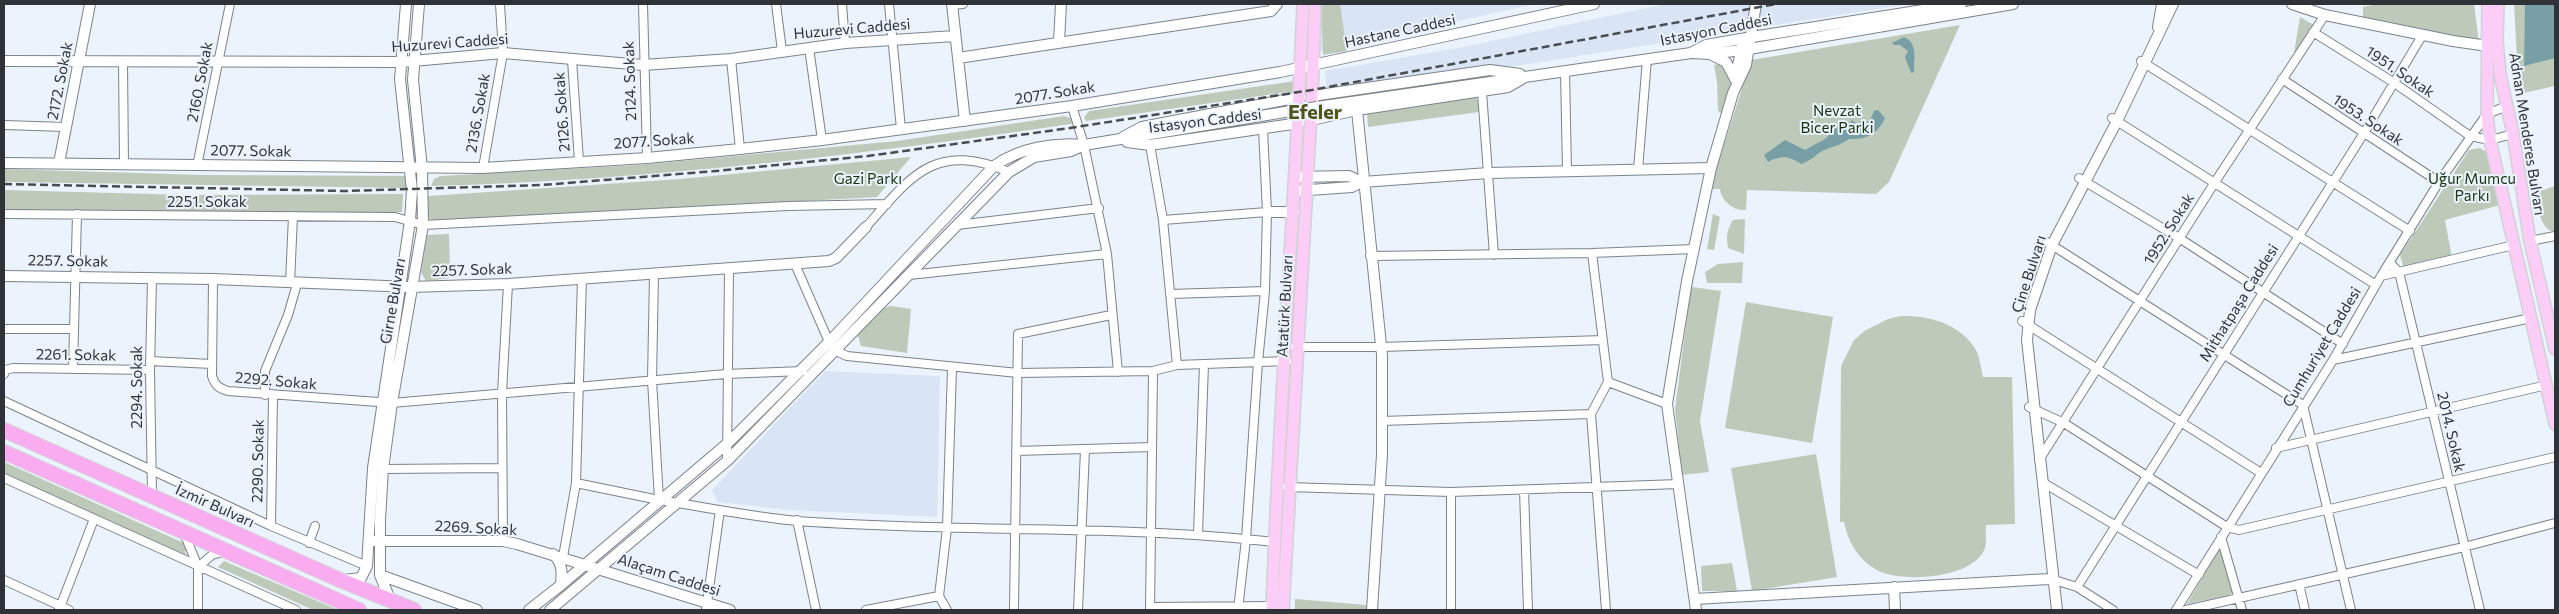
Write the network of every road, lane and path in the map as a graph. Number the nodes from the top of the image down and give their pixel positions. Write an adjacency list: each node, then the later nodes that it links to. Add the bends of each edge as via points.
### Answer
1 (90, 4): 46 (street, 2172. Sokak)
2 (230, 4): 50 (street, 2160. Sokak)
3 (406, 4): 48 (street, Girne Bulvarı)
4 (419, 4): 49 (street, Girne Bulvarı)
5 (500, 4): 38 (street, 2136. Sokak)
6 (643, 4): 52 (street, 2124. Sokak)
7 (776, 4): 37 (street)
8 (842, 4): 33 (street)
9 (890, 4): 31 (street)
10 (964, 4): 24 (street)
11 (1061, 4): 32 (street)
12 (1277, 4): 32 (street, via 1271,12)
13 (1303, 4): 53 (main road)
14 (1315, 4): 53 (main road)
15 (1594, 4): 25 (street, Hastane Caddesi)
16 (1756, 4): 30 (street)
17 (1961, 4): 30 (street, Istasyon Caddesi)
18 (2012, 4): 36 (street)
19 (2162, 4): 51 (street, Çine Bulvarı, via 2160,24)
20 (2174, 4): 51 (street, Çine Bulvarı)
21 (2292, 4): 26 (street)
22 (2488, 4): 34 (main road)
23 (2498, 4): 34 (main road)
24 (952, 5): 29 (street)
25 (1557, 9): 53 (street, Hastane Caddesi)
26 (2325, 14): 27 (street, 1952. Sokak); 28 (street)
27 (2313, 32): 56 (street, 1952. Sokak); 58 (street, 1951. Sokak)
28 (2423, 34): 34 (street, via 2453,42); 58 (street, Mithatpaşa Caddesi)
29 (955, 36): 31 (street, Huzurevi Caddesi); 41 (street)
30 (1747, 38): 36 (street); 39 (street, Istasyon Caddesi, via 1706,45)
31 (892, 40): 33 (street, Huzurevi Caddesi); 74 (street)
32 (1059, 42): 41 (street)
33 (844, 43): 35 (street, Huzurevi Caddesi)
34 (2493, 43): 64 (main road, Adnan Menderes Bulvarı); 66 (main road, Adnan Menderes Bulvarı)
35 (809, 48): 37 (street, Huzurevi Caddesi); 79 (street)
36 (1745, 49): 40 (street); 57 (street); 60 (street, via 1746,65)
37 (782, 51): 42 (street, Huzurevi Caddesi)
38 (503, 53): 44 (street, Huzurevi Caddesi); 49 (street, Huzurevi Caddesi); 93 (street, 2136. Sokak)
39 (1691, 53): 40 (street); 43 (street, Istasyon Caddesi)
40 (1710, 54): 57 (street, via 1726,62)
41 (958, 58): 69 (street)
42 (731, 59): 52 (street, Huzurevi Caddesi); 84 (street)
43 (1647, 59): 54 (street, Istasyon Caddesi); 96 (street)
44 (572, 60): 52 (street, Huzurevi Caddesi); 86 (street, 2126. Sokak)
45 (4, 61): 46 (street, Huzurevi Caddesi)
46 (79, 62): 47 (street, Huzurevi Caddesi); 72 (street, 2172. Sokak)
47 (122, 62): 50 (street, Huzurevi Caddesi); 89 (street)
48 (401, 62): 49 (street, Huzurevi Caddesi); 50 (street, Huzurevi Caddesi); 92 (street, Girne Bulvarı, via 400,80)
49 (413, 62): 95 (street, Girne Bulvarı)
50 (218, 63): 90 (street, 2160. Sokak)
51 (2143, 63): 67 (street, Çine Bulvarı); 75 (street)
52 (643, 66): 85 (street, 2124. Sokak)
53 (1307, 66): 61 (main road); 62 (main road); 63 (street, 2077. Sokak)
54 (1565, 71): 55 (street, Istasyon Caddesi); 97 (street)
55 (1529, 76): 59 (street, via 1508,87); 61 (street, via 1490,70); 81 (street, Istasyon Caddesi, bridge)
56 (2282, 79): 75 (street, 1952. Sokak); 76 (street, 1953. Sokak)
57 (1735, 80): 60 (street)
58 (2392, 82): 76 (street, Mithatpaşa Caddesi); 78 (street, 1951. Sokak)
59 (1482, 92): 65 (street); 99 (street)
60 (1733, 92): 94 (street)
61 (1312, 96): 68 (main road)
62 (1300, 97): 70 (main road); 81 (street, via 1142,127)
63 (1072, 106): 69 (street, 2077. Sokak); 83 (street)
64 (2507, 106): 66 (street); 77 (main road, Adnan Menderes Bulvarı)
65 (1357, 110): 68 (street); 102 (street)
66 (2488, 114): 78 (street, Cumhuriyet Caddesi); 80 (main road, Adnan Menderes Bulvarı)
67 (2114, 119): 101 (street, Çine Bulvarı); 103 (street)
68 (1310, 120): 100 (main road)
69 (965, 122): 74 (street, 2077. Sokak)
70 (1299, 123): 73 (street, Istasyon Caddesi); 100 (main road)
71 (4, 125): 72 (street)
72 (66, 127): 88 (street, 2172. Sokak)
73 (1263, 128): 82 (street, Istasyon Caddesi); 109 (street)
74 (901, 129): 79 (street, 2077. Sokak)
75 (2250, 130): 103 (street, 1952. Sokak); 104 (street)
76 (2364, 133): 104 (street, Mithatpaşa Caddesi); 105 (street, 1953. Sokak)
77 (2513, 134): 80 (street); 123 (main road, Adnan Menderes Bulvarı)
78 (2470, 136): 80 (street); 105 (street, Cumhuriyet Caddesi)
79 (822, 140): 84 (street, 2077. Sokak)
80 (2490, 140): 125 (main road, Adnan Menderes Bulvarı)
81 (1116, 141): 82 (street, Istasyon Caddesi); 83 (street)
82 (1150, 145): 114 (street)
83 (1084, 146): 91 (street, via 1066,143 1014,153); 98 (street, via 1034,157); 108 (street)
84 (740, 149): 85 (street, 2077. Sokak)
85 (646, 158): 86 (street, 2077. Sokak)
86 (579, 161): 93 (street, 2077. Sokak)
87 (4, 162): 88 (street, 2077. Sokak)
88 (59, 163): 89 (street, 2077. Sokak)
89 (124, 164): 90 (street, 2077. Sokak)
90 (197, 166): 92 (street, 2077. Sokak)
91 (994, 166): 98 (street); 107 (street, via 971,160 929,165); 160 (street)
92 (410, 168): 95 (street, 2077. Sokak); 115 (street, Girne Bulvarı)
93 (483, 168): 95 (street, 2077. Sokak)
94 (1711, 168): 96 (street); 126 (street)
95 (422, 169): 116 (street, Girne Bulvarı)
96 (1638, 170): 97 (street)
97 (1566, 171): 99 (street)
98 (1009, 172): 117 (street)
99 (1489, 173): 102 (street); 129 (street)
100 (1302, 177): 102 (street, via 1349,176); 106 (main road)
101 (2082, 179): 122 (street); 124 (street, Çine Bulvarı)
102 (1362, 182): 106 (street, via 1352,187); 130 (street)
103 (2215, 182): 120 (street); 122 (street, 1952. Sokak)
104 (2332, 182): 119 (street); 120 (street, Mithatpaşa Caddesi)
105 (2439, 182): 119 (street, Cumhuriyet Caddesi)
106 (1301, 191): 110 (main road, Atatürk Bulvarı); 162 (main road, Atatürk Bulvarı)
107 (887, 204): 116 (street); 118 (street)
108 (1099, 208): 117 (street); 128 (street)
109 (1267, 212): 110 (street); 114 (street); 148 (street)
110 (1294, 212): 161 (main road, Atatürk Bulvarı)
111 (4, 214): 112 (street, 2251. Sokak)
112 (76, 214): 113 (street, 2251. Sokak); 138 (street)
113 (293, 216): 115 (street, 2251. Sokak, via 395,216); 143 (street, 2290. Sokak)
114 (1163, 220): 149 (street)
115 (410, 221): 116 (street, 2251. Sokak); 146 (street, Girne Bulvarı)
116 (422, 225): 146 (street, Girne Bulvarı)
117 (955, 225): 136 (street)
118 (866, 227): 132 (street, 2257. Sokak, via 836,258)
119 (2410, 231): 131 (street, Cumhuriyet Caddesi)
120 (2298, 234): 145 (street); 147 (street, Mithatpaşa Caddesi)
121 (2555, 236): 123 (street)
122 (2179, 238): 147 (street); 150 (street, 1952. Sokak)
123 (2530, 241): 151 (main road, Adnan Menderes Bulvarı)
124 (2050, 243): 150 (street); 154 (street, Çine Bulvarı, via 2024,305)
125 (2514, 245): 134 (street); 153 (main road, Adnan Menderes Bulvarı)
126 (1694, 249): 127 (street); 193 (street)
127 (1592, 253): 129 (street); 157 (street)
128 (1107, 254): 136 (street); 152 (street)
129 (1494, 255): 130 (street)
130 (1370, 256): 163 (street)
131 (2390, 263): 134 (street); 139 (street, Cumhuriyet Caddesi)
132 (795, 264): 133 (street, 2257. Sokak); 160 (street)
133 (729, 269): 135 (street, 2257. Sokak); 184 (street)
134 (2399, 272): 139 (street); 158 (street, 2014. Sokak)
135 (654, 274): 141 (street, 2257. Sokak); 185 (street)
136 (909, 275): 160 (street)
137 (4, 276): 138 (street, 2257. Sokak)
138 (75, 276): 140 (street, 2257. Sokak); 156 (street)
139 (2381, 276): 145 (street, Cumhuriyet Caddesi)
140 (152, 278): 142 (street, 2257. Sokak); 168 (street, 2294. Sokak)
141 (582, 278): 144 (street, 2257. Sokak); 188 (street)
142 (213, 279): 143 (street, 2257. Sokak); 171 (street, 2292. Sokak)
143 (293, 284): 146 (street, 2257. Sokak); 190 (street, 2290. Sokak, via 288,315 265,371)
144 (508, 284): 146 (street, 2257. Sokak); 189 (street)
145 (2376, 285): 159 (street, Cumhuriyet Caddesi)
146 (405, 287): 192 (street, Girne Bulvarı)
147 (2262, 290): 159 (street); 165 (street, Mithatpaşa Caddesi)
148 (1265, 291): 149 (street); 170 (street)
149 (1170, 294): 173 (street)
150 (2140, 301): 165 (street); 176 (street, 1952. Sokak)
151 (2550, 309): 164 (main road, Adnan Menderes Bulvarı)
152 (1111, 315): 180 (street); 182 (street, via 1018,334)
153 (2531, 318): 158 (street); 187 (main road, Adnan Menderes Bulvarı)
154 (2025, 323): 176 (street); 195 (street, Çine Bulvarı, via 2021,340)
155 (4, 329): 156 (street)
156 (74, 329): 175 (street)
157 (1602, 340): 163 (street); 186 (street)
158 (2417, 343): 167 (street); 196 (street, 2014. Sokak)
159 (2343, 344): 167 (street, Cumhuriyet Caddesi)
160 (832, 346): 174 (street, via 847,356); 178 (street); 181 (street)
161 (1284, 347): 162 (street); 169 (main road, Atatürk Bulvarı)
162 (1297, 347): 163 (street); 166 (main road, Atatürk Bulvarı)
163 (1381, 348): 198 (street)
164 (2555, 349)
165 (2223, 354): 194 (street); 199 (street, Mithatpaşa Caddesi)
166 (1296, 360): 169 (street); 225 (main road, Atatürk Bulvarı)
167 (2333, 360): 194 (street, Cumhuriyet Caddesi)
168 (150, 361): 171 (street); 177 (street, 2294. Sokak)
169 (1284, 361): 170 (street); 223 (main road, Atatürk Bulvarı)
170 (1258, 362): 172 (street); 248 (street)
171 (212, 364): 190 (street, 2292. Sokak, via 215,384 220,389)
172 (1204, 364): 173 (street); 246 (street)
173 (1177, 365): 179 (street)
174 (952, 368): 182 (street); 241 (street)
175 (73, 369): 177 (street, 2261. Sokak); 183 (street, 2261. Sokak, via 14,368)
176 (2097, 369): 199 (street); 200 (street, 1952. Sokak)
177 (150, 370): 215 (street, 2294. Sokak)
178 (799, 370): 181 (street, 2292. Sokak); 184 (street, 2292. Sokak); 204 (street)
179 (1153, 371): 180 (street); 205 (street)
180 (1118, 372): 182 (street)
181 (812, 373): 212 (street)
182 (1018, 373): 208 (street)
183 (4, 374)
184 (726, 374): 185 (street, 2292. Sokak); 204 (street)
185 (652, 380): 188 (street, 2292. Sokak); 230 (street)
186 (1608, 382): 193 (street); 197 (street)
187 (2546, 385): 196 (street); 201 (main road, Adnan Menderes Bulvarı)
188 (578, 386): 189 (street, 2292. Sokak); 221 (street)
189 (502, 392): 192 (street, 2292. Sokak); 213 (street)
190 (269, 395): 192 (street, 2292. Sokak); 237 (street, 2290. Sokak)
191 (4, 401): 215 (street)
192 (387, 402): 214 (street, Girne Bulvarı); 249 (street, Girne Bulvarı, via 373,468)
193 (1667, 404): 222 (street)
194 (2303, 404): 203 (street); 206 (street, Cumhuriyet Caddesi)
195 (2032, 408): 200 (street); 211 (street, Çine Bulvarı); 264 (street, Çine Bulvarı)
196 (2431, 412): 203 (street); 220 (street, 2014. Sokak)
197 (1591, 414): 198 (street); 224 (street)
198 (1382, 421): 226 (street)
199 (2181, 422): 216 (street); 217 (street, Mithatpaşa Caddesi)
200 (2064, 423): 211 (street, 1952. Sokak); 217 (street)
201 (2555, 424)
202 (4, 430): 229 (highway, İzmir Bulvarı)
203 (2311, 440): 206 (street); 232 (street)
204 (729, 442): 212 (street); 230 (street)
205 (1152, 447): 207 (street); 245 (street)
206 (2276, 448): 216 (street, Cumhuriyet Caddesi)
207 (1085, 450): 208 (street); 244 (street)
208 (1016, 451): 242 (street)
209 (4, 452): 243 (highway)
210 (2555, 457): 220 (street)
211 (2040, 460): 219 (street, Çine Bulvarı)
212 (727, 461): 231 (street)
213 (502, 468): 214 (street); 251 (street)
214 (383, 469): 250 (street, Girne Bulvarı)
215 (151, 470): 229 (street, 2294. Sokak); 237 (street)
216 (2261, 473): 240 (street, Cumhuriyet Caddesi)
217 (2148, 477): 239 (street, Mithatpaşa Caddesi); 240 (street)
218 (4, 478): 234 (street)
219 (2042, 482): 239 (street); 264 (street, Çine Bulvarı)
220 (2449, 482): 232 (street); 254 (street, 2014. Sokak)
221 (576, 483): 230 (street); 256 (street)
222 (1679, 484): 224 (street); 273 (street)
223 (1277, 487): 225 (street); 252 (main road, Atatürk Bulvarı)
224 (1597, 487): 227 (street); 299 (street)
225 (1290, 488): 226 (street); 295 (main road, Atatürk Bulvarı)
226 (1380, 490): 228 (street); 296 (street)
227 (1524, 490): 228 (street); 298 (street)
228 (1451, 492): 297 (street)
229 (152, 496): 266 (highway, İzmir Bulvarı)
230 (659, 500): 231 (street); 257 (street)
231 (675, 503): 233 (street); 260 (street)
232 (2327, 509): 240 (street, via 2239,530); 261 (street)
233 (720, 510): 235 (street); 275 (street)
234 (94, 519): 259 (street); 276 (street)
235 (797, 520): 241 (street); 290 (street)
236 (2555, 523): 254 (street)
237 (272, 526): 253 (street)
238 (315, 526): 253 (street)
239 (2116, 526): 263 (street); 270 (street, Mithatpaşa Caddesi)
240 (2227, 527): 247 (street, Cumhuriyet Caddesi)
241 (947, 528): 242 (street); 271 (street)
242 (1016, 528): 244 (street); 293 (street)
243 (182, 529): 255 (highway); 259 (street)
244 (1081, 531): 245 (street); 294 (street)
245 (1152, 533): 246 (street); 279 (street)
246 (1198, 534): 248 (street)
247 (2221, 537): 263 (street, Cumhuriyet Caddesi); 272 (street)
248 (1246, 539): 252 (street); 277 (street)
249 (368, 540): 250 (street, 2269. Sokak); 258 (street, Girne Bulvarı)
250 (379, 541): 251 (street, 2269. Sokak); 262 (street, Girne Bulvarı)
251 (502, 541): 256 (street, 2269. Sokak)
252 (1275, 542): 278 (main road, Atatürk Bulvarı)
253 (309, 543): 258 (street)
254 (2464, 547): 261 (street); 310 (street, 2014. Sokak)
255 (229, 551): 259 (street, via 212,555); 284 (highway)
256 (558, 556): 257 (street, 2269. Sokak); 268 (street, via 562,568)
257 (586, 564): 260 (street, 2269. Sokak); 268 (street)
258 (368, 566): 266 (street, via 361,578)
259 (198, 567): 282 (street); 283 (street)
260 (598, 568): 275 (street, Alaçam Caddesi); 288 (street)
261 (2342, 574): 267 (street); 309 (street)
262 (380, 575): 274 (street, Girne Bulvarı); 286 (street)
263 (2199, 575): 305 (street, Cumhuriyet Caddesi)
264 (2051, 579): 269 (street); 270 (street); 302 (street, Çine Bulvarı); 303 (street, Çine Bulvarı)
265 (4, 580): 276 (street)
266 (340, 580): 274 (highway, İzmir Bulvarı)
267 (2299, 584): 272 (street); 308 (street)
268 (561, 586): 287 (street)
269 (1894, 587): 273 (street); 301 (street)
270 (2077, 587): 304 (street)
271 (939, 596): 291 (street); 292 (street)
272 (2238, 598): 280 (street); 307 (street)
273 (1695, 599): 300 (street)
274 (391, 602): 285 (highway, İzmir Bulvarı)
275 (707, 607): 289 (street, Alaçam Caddesi)
276 (60, 608): 281 (street)
277 (1238, 608): 278 (street); 279 (street)
278 (1272, 608)
279 (1150, 609)
280 (2201, 609): 306 (street)
281 (69, 610)
282 (198, 610)
283 (296, 610)
284 (359, 610)
285 (414, 610)
286 (477, 610)
287 (529, 610)
288 (550, 610)
289 (730, 610)
290 (816, 610)
291 (866, 610)
292 (947, 610)
293 (1014, 610)
294 (1078, 610)
295 (1283, 610)
296 (1372, 610)
297 (1451, 610)
298 (1528, 610)
299 (1606, 610)
300 (1696, 610)
301 (1895, 610)
302 (2052, 610)
303 (2057, 610)
304 (2113, 610)
305 (2176, 610)
306 (2186, 610)
307 (2242, 610)
308 (2305, 610)
309 (2351, 610)
310 (2480, 610)

